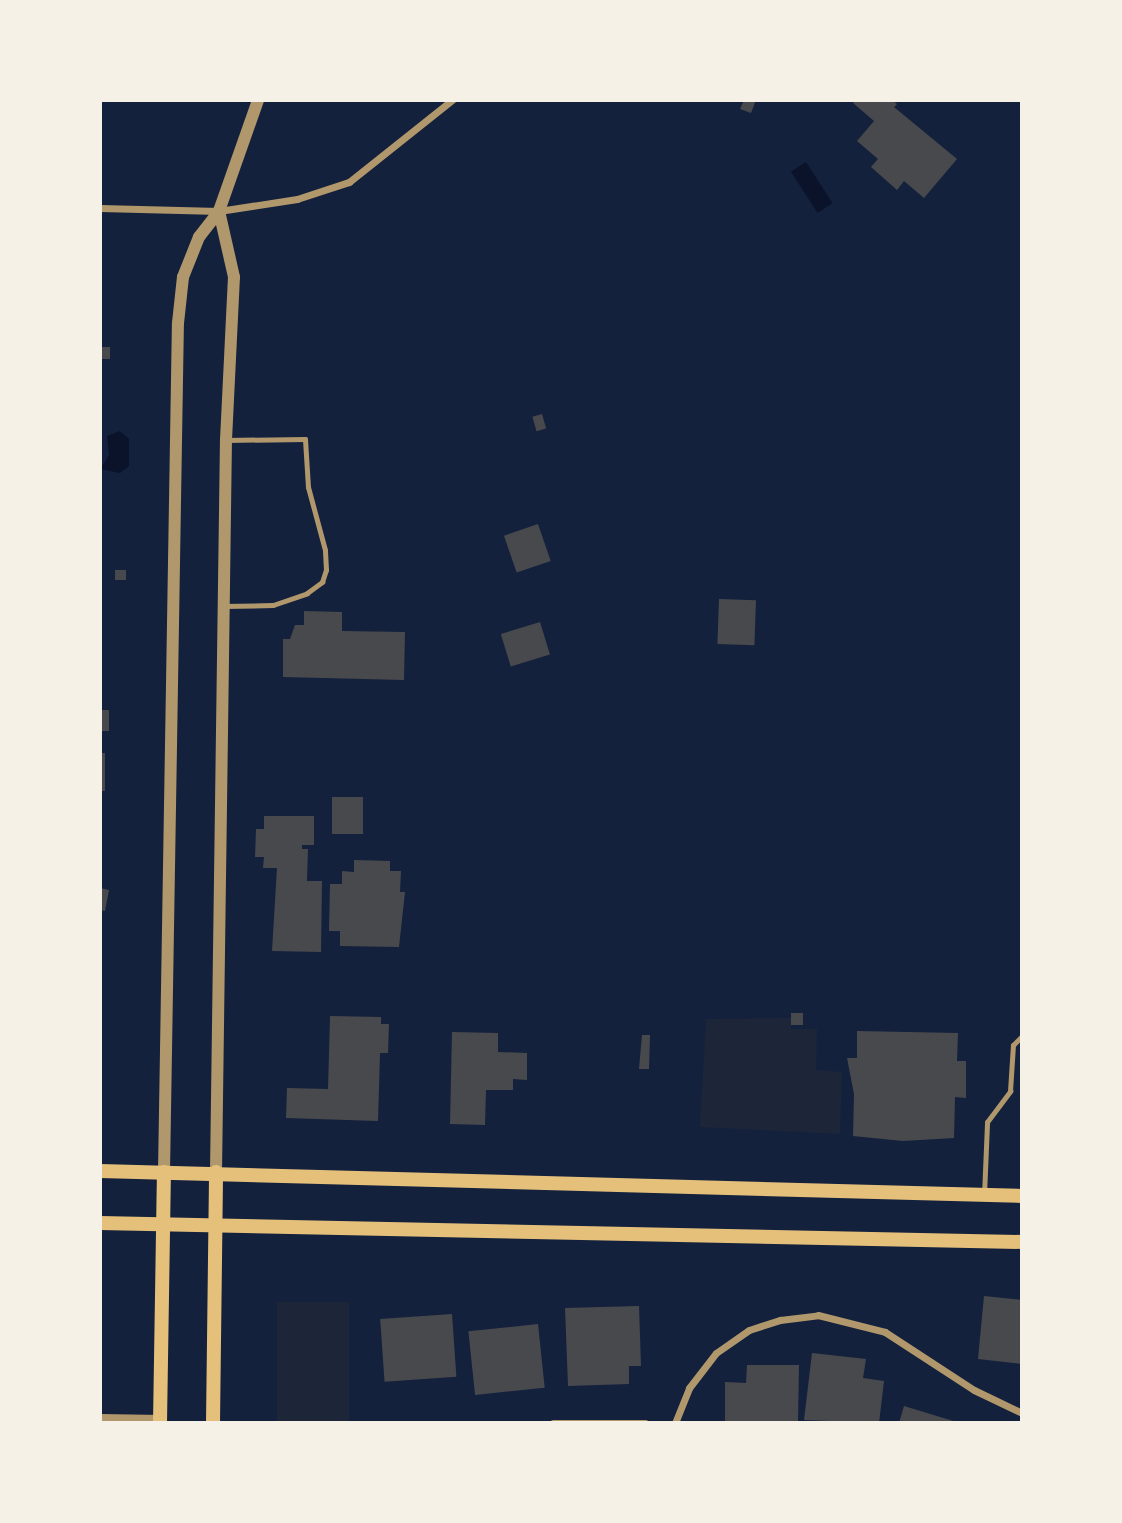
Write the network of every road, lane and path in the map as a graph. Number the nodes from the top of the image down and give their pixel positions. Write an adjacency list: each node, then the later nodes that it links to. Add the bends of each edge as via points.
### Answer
1 (258, 100): 4 (street)
2 (452, 100): 4 (street, via 349,182 297,199)
3 (100, 208): 4 (street)
4 (219, 211): 5 (street, via 234,277); 9 (street, via 199,237 183,277 175,365)
5 (226, 440): 6 (street); 6 (lane, via 305,439 308,487 326,550 326,570 322,582 307,593 273,605)
6 (223, 606): 10 (street)
7 (1022, 1036): 11 (lane, via 1013,1045 1010,1091 988,1122)
8 (100, 1171): 9 (main road)
9 (164, 1172): 10 (main road); 14 (main road)
10 (216, 1172): 11 (main road); 15 (main road)
11 (984, 1195): 12 (main road)
12 (1022, 1196)
13 (100, 1223): 14 (main road)
14 (163, 1223): 15 (main road); 19 (main road)
15 (215, 1224): 16 (main road); 20 (main road)
16 (1022, 1242)
17 (1022, 1413): 23 (street, via 974,1390 885,1332 818,1315 749,1330 716,1353 689,1388)
18 (100, 1417): 19 (street)
19 (160, 1420)
20 (213, 1423)
21 (553, 1423): 22 (street)
22 (645, 1423)
23 (675, 1423)

